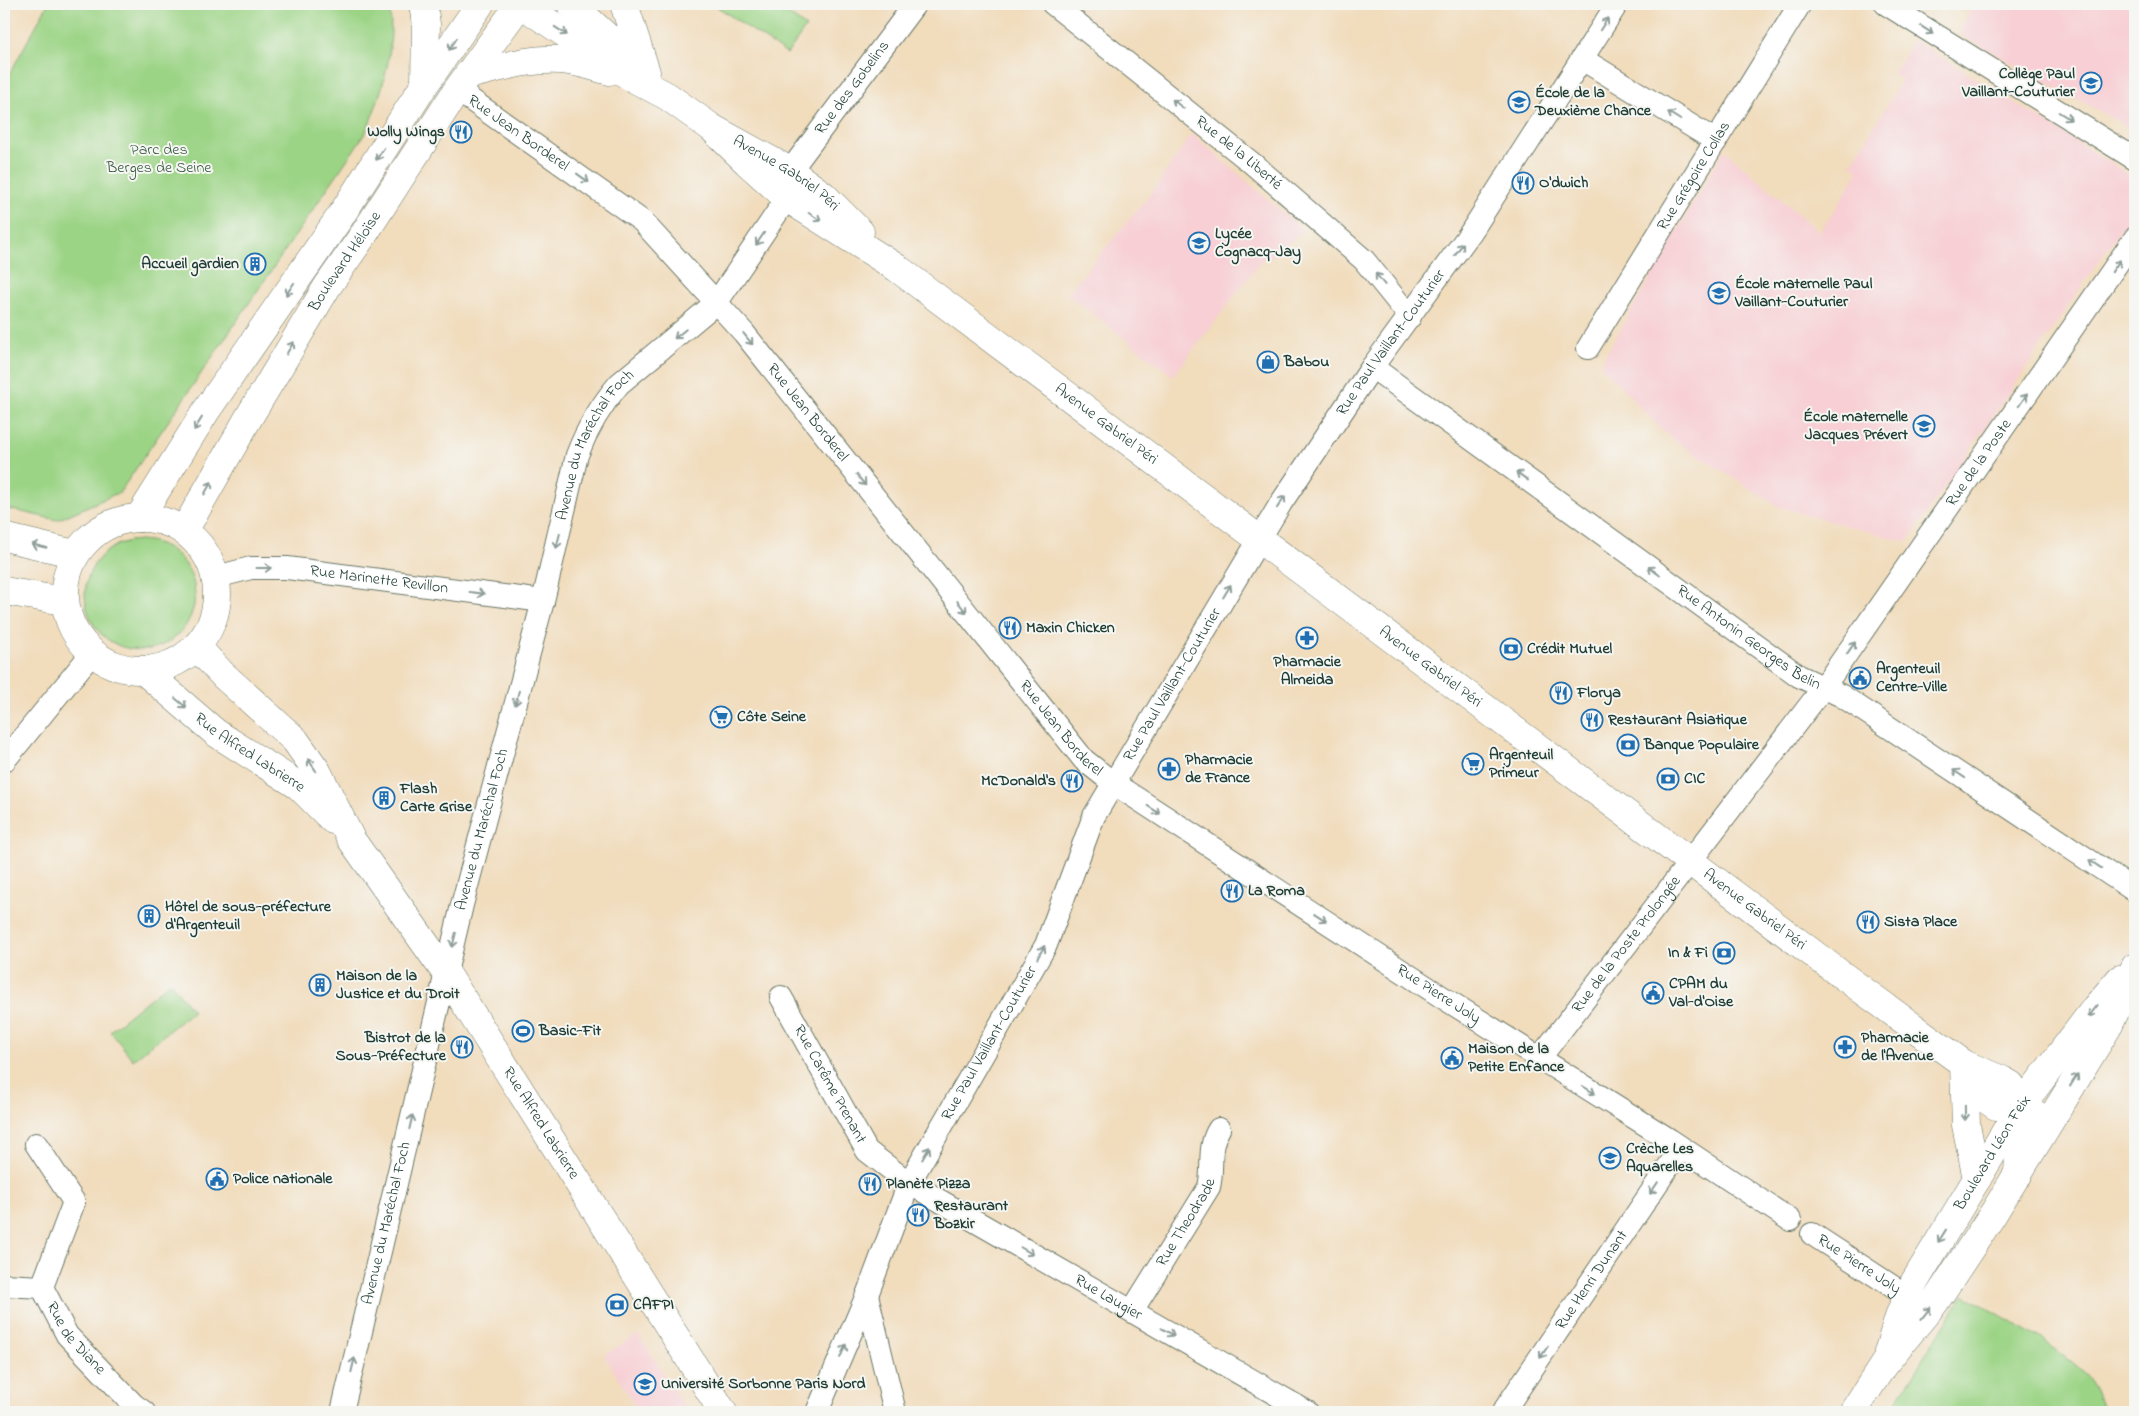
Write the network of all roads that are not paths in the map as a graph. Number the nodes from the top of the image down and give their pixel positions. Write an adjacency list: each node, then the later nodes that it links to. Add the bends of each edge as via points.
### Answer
1 (423, 4): 14 (main road)
2 (480, 4): 14 (main road, Boulevard Héloïse, one-way to 14)
3 (521, 4): 12 (main road, Avenue Gabriel Péri, one-way to 12); 13 (main road, Boulevard Héloïse)
4 (571, 4): 12 (main road, Avenue Gabriel Péri)
5 (624, 4): 12 (main road)
6 (915, 4): 18 (street, Rue des Gobelins)
7 (1053, 4): 23 (street, Rue de la Liberté, one-way to 7, via 1364,260 1254,164)
8 (1617, 4): 11 (street, Rue Paul Vaillant-Couturier, one-way to 8)
9 (1800, 4): 16 (street, Rue Grégoire Collas)
10 (1886, 4): 17 (street, one-way to 17)
11 (1582, 59): 16 (street, one-way to 11); 23 (street, Rue Paul Vaillant-Couturier, one-way to 11, via 1471,232)
12 (638, 75): 13 (main road, via 559,60 533,61); 15 (main road, Avenue Gabriel Péri)
13 (462, 82): 22 (street, Rue Jean Borderel, one-way to 22, via 642,221); 27 (main road, Boulevard Héloïse, one-way to 13, via 327,287)
14 (425, 84): 26 (main road, Boulevard Héloïse, one-way to 26, via 340,217 206,411)
15 (712, 128): 18 (main road, Avenue Gabriel Péri); 19 (main road, Avenue Gabriel Péri)
16 (1716, 141): 24 (street, Rue Grégoire Collas)
17 (2135, 159)
18 (790, 171): 21 (main road, Avenue Gabriel Péri, via 823,195)
19 (787, 198): 21 (main road, Avenue Gabriel Péri, one-way to 21); 22 (street, one-way to 22)
20 (2135, 238): 38 (street, Rue de la Poste, one-way to 20)
21 (896, 268): 29 (main road, Avenue Gabriel Péri)
22 (717, 302): 34 (street, Avenue du Maréchal Foch, one-way to 34, via 619,384 587,432 576,456); 40 (street, Rue Jean Borderel, one-way to 40, via 1084,760)
23 (1410, 317): 25 (street, Rue Paul Vaillant-Couturier)
24 (1588, 348)
25 (1372, 367): 29 (street, Rue Paul Vaillant-Couturier, one-way to 25); 38 (street, Rue Antonin Georges Belin, one-way to 25, via 1799,676)
26 (139, 518): 27 (main road, via 162,521); 30 (main road, via 114,523 99,531)
27 (184, 530): 31 (main road, via 204,551)
28 (4, 537): 30 (main road, one-way to 28)
29 (1258, 539): 40 (street, Rue Paul Vaillant-Couturier, one-way to 29); 42 (main road, Avenue Gabriel Péri)
30 (75, 554): 33 (main road, via 66,577)
31 (216, 578): 34 (street, Rue Marinette Revillon, one-way to 34, via 251,568 287,568); 35 (main road, via 217,602 211,626)
32 (4, 591): 33 (main road)
33 (64, 601): 36 (main road, via 78,639)
34 (543, 601): 46 (street, Avenue du Maréchal Foch, one-way to 46)
35 (197, 646): 37 (main road, via 173,664); 41 (main road, Rue Alfred Labrierre, one-way to 35, via 317,771 295,740 223,675)
36 (92, 653): 37 (main road, via 116,667); 39 (street)
37 (144, 671): 41 (main road, Rue Alfred Labrierre, one-way to 41, via 216,733 299,786)
38 (1823, 688): 42 (street, Rue de la Poste Prolongée); 43 (street, Rue Antonin Georges Belin, one-way to 38, via 1842,696)
39 (4, 761)
40 (1113, 783): 48 (street, Rue Pierre Joly, one-way to 48); 57 (street, Rue Paul Vaillant-Couturier, one-way to 40, via 1046,944 1094,816)
41 (351, 839): 46 (main road, Rue Alfred Labrierre)
42 (1691, 861): 48 (street, Rue de la Poste Prolongée); 49 (main road, Avenue Gabriel Péri)
43 (2135, 891)
44 (2135, 960): 50 (main road, Boulevard Léon Feix, one-way to 50)
45 (2135, 967): 51 (main road, Boulevard Léon Feix, one-way to 45, via 2109,1025)
46 (446, 973): 67 (street, Avenue du Maréchal Foch, one-way to 46); 68 (main road, Rue Alfred Labrierre)
47 (781, 997): 57 (street, Rue Carême Prenant, via 867,1151)
48 (1539, 1059): 54 (street, Rue Pierre Joly, one-way to 54)
49 (1964, 1064): 50 (main road, Avenue Gabriel Péri, via 1987,1100 1996,1106); 56 (main road, one-way to 56, via 1966,1124)
50 (2021, 1106): 51 (main road); 55 (main road); 56 (main road, Boulevard Léon Feix)
51 (2048, 1122): 55 (main road, Boulevard Léon Feix)
52 (1219, 1129): 64 (street, Rue Theodrade, via 1211,1148 1209,1187)
53 (36, 1144): 61 (street, via 74,1202)
54 (1681, 1148): 58 (street, Rue Pierre Joly); 72 (street, Rue Henri Dunant, one-way to 72)
55 (2018, 1175): 65 (main road, Boulevard Léon Feix, one-way to 55, via 1935,1302)
56 (1977, 1179): 63 (main road, Boulevard Léon Feix, one-way to 63)
57 (909, 1183): 62 (street, Rue Paul Vaillant-Couturier); 64 (street, Rue Laugier, one-way to 64)
58 (1790, 1220)
59 (1812, 1234): 63 (street, Rue Pierre Joly)
60 (4, 1285): 61 (street, Rue de Diane)
61 (42, 1287): 66 (street, Rue de Diane, via 67,1335)
62 (867, 1295): 69 (street, Rue Paul Vaillant-Couturier, one-way to 62); 70 (street)
63 (1907, 1296): 65 (main road, Boulevard Léon Feix)
64 (1132, 1311): 71 (street, Rue Laugier, one-way to 71)
65 (1884, 1364): 73 (main road, Boulevard Léon Feix)
66 (144, 1412)
67 (342, 1412)
68 (723, 1412)
69 (817, 1412)
70 (895, 1412)
71 (1307, 1412)
72 (1503, 1412)
73 (1853, 1412)

